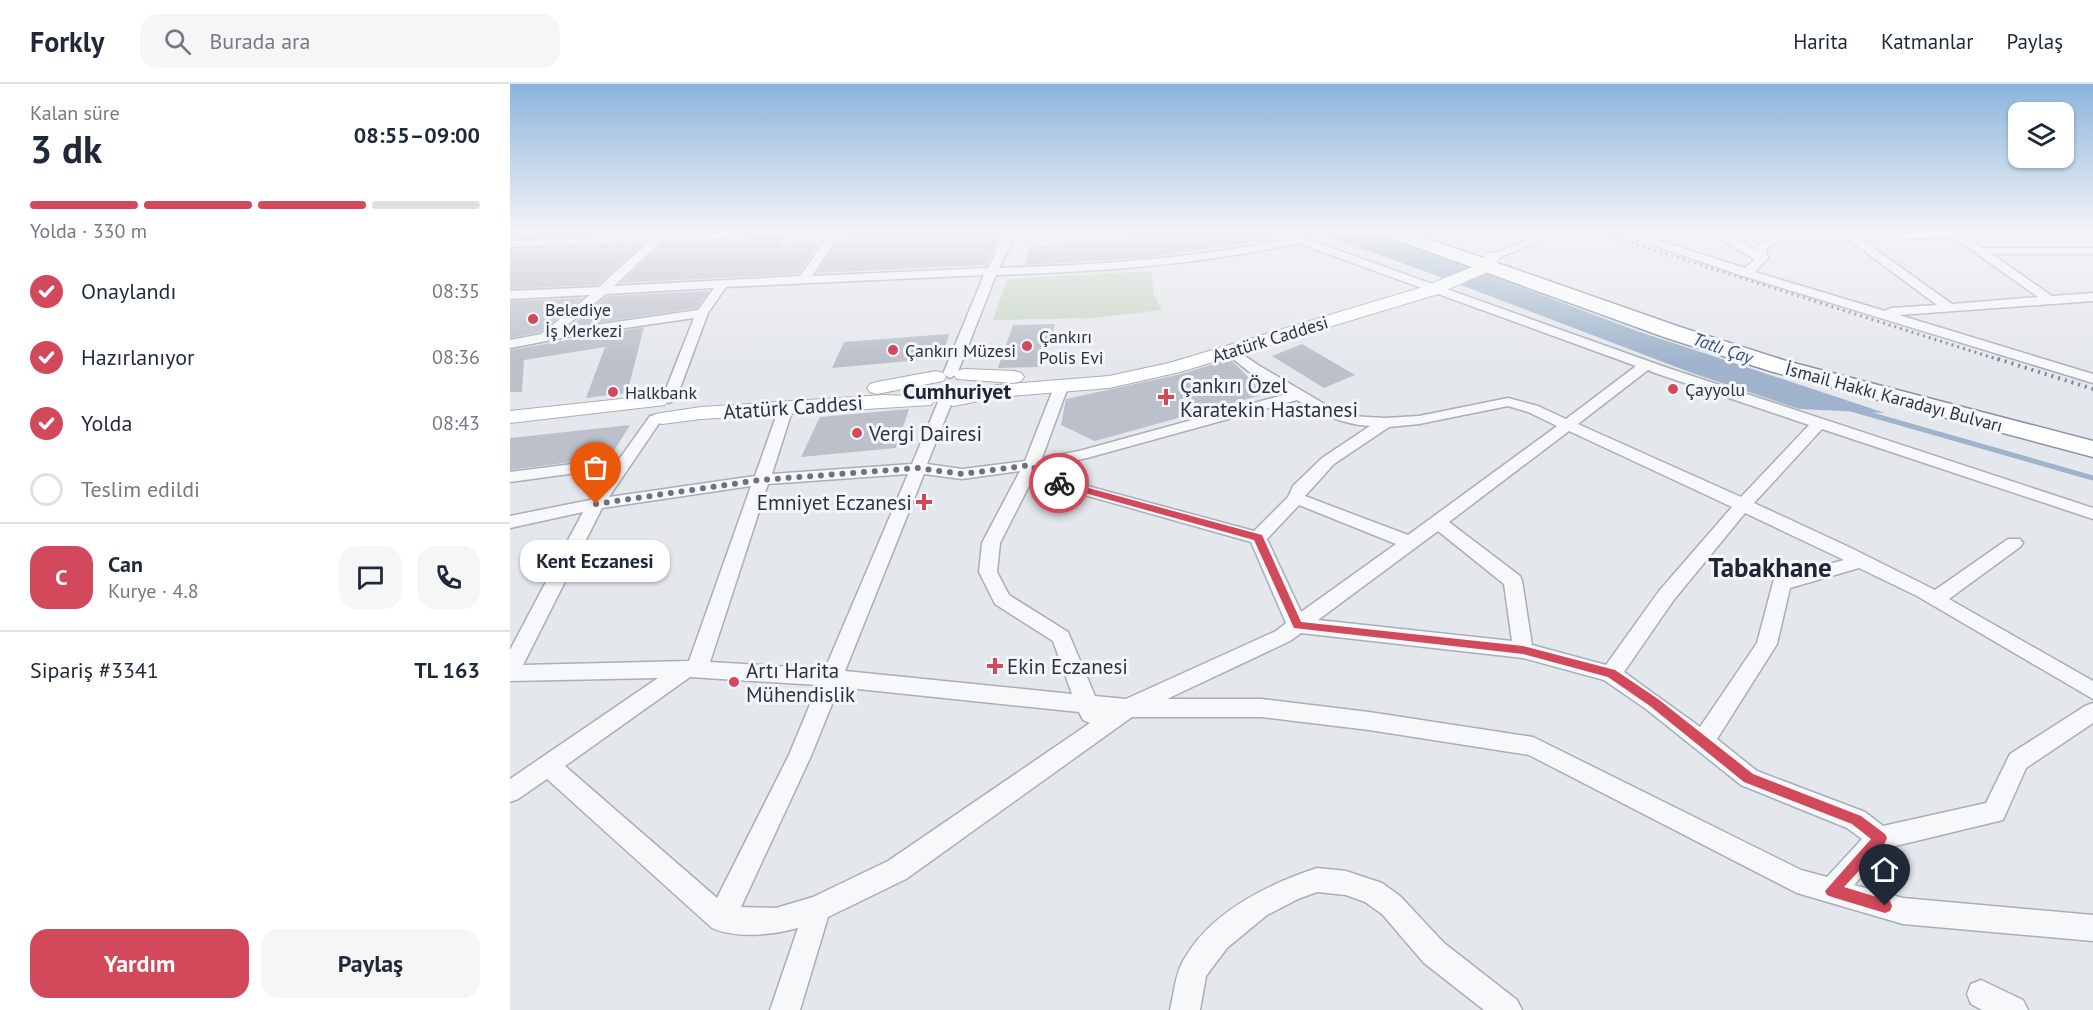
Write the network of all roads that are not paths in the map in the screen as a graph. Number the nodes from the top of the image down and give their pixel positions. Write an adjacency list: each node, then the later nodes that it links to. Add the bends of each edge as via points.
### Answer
1 (619, 275): 15 (street)
2 (805, 275): 12 (street)
3 (904, 275): 12 (street)
4 (991, 275): 26 (street)
5 (1404, 275): 13 (street)
6 (1451, 275): 13 (main road)
7 (1520, 275): 39 (highway, İsmail Hakkı Karadayı Bulvarı, via 1778,366)
8 (1524, 275): 38 (highway, via 1782,358)
9 (1752, 275): 21 (street)
10 (1904, 275): 19 (street)
11 (2014, 275): 18 (street)
12 (802, 280): 14 (street)
13 (1430, 284): 24 (main road, Atatürk Caddesi); 25 (street); 26 (main road, Atatürk Caddesi, via 1136,367 1045,376)
14 (721, 286): 15 (street); 20 (street)
15 (602, 291): 16 (street); 22 (street)
16 (510, 295)
17 (2093, 297): 18 (street)
18 (2048, 299): 19 (street)
19 (1948, 307): 21 (street)
20 (702, 313): 22 (street); 32 (street)
21 (1883, 313): 27 (street)
22 (544, 338): 23 (street)
23 (510, 344)
24 (1232, 351): 28 (main road, Atatürk Caddesi, via 1141,376); 29 (street)
25 (1646, 365): 35 (street); 36 (street)
26 (950, 376): 30 (main road, via 972,380 973,387 966,395); 30 (main road, via 924,382 917,389 917,396); 32 (main road, Atatürk Caddesi, via 873,389 710,399)
27 (2093, 379)
28 (1061, 387): 30 (main road, Atatürk Caddesi, via 998,391); 41 (street)
29 (1298, 395): 34 (street, via 1349,420); 41 (street, via 1093,452)
30 (941, 401): 31 (main road, Atatürk Caddesi); 42 (street)
31 (786, 408): 32 (main road, Atatürk Caddesi, via 701,412); 44 (street)
32 (663, 409): 33 (main road, Atatürk Caddesi); 37 (main road, Atatürk Caddesi, via 620,418); 40 (street)
33 (510, 417)
34 (1384, 423): 35 (street, via 1508,402); 45 (street, via 1328,461)
35 (1569, 423): 47 (street); 50 (street)
36 (1818, 424): 47 (street); 48 (street)
37 (510, 430)
38 (2093, 435)
39 (2093, 449)
40 (624, 462): 43 (street); 46 (street)
41 (1031, 465): 42 (street, via 962,474); 51 (street, via 1048,480); 63 (street, via 991,543 987,572 1002,599 1061,637)
42 (918, 468): 44 (street); 61 (street)
43 (510, 477)
44 (760, 480): 46 (street); 58 (street)
45 (1295, 499): 51 (street); 52 (street)
46 (596, 504): 49 (street); 59 (street)
47 (1743, 505): 54 (street, via 1843,551); 60 (street, via 1666,596)
48 (2093, 514)
49 (510, 522)
50 (1438, 522): 52 (street); 57 (street, via 1513,581)
51 (1258, 538): 56 (street)
52 (1410, 543): 56 (street)
53 (2014, 543): 55 (street)
54 (1858, 562): 55 (street); 67 (street, via 1781,584 1767,644)
55 (1937, 598): 62 (street)
56 (1297, 625): 57 (street); 64 (street, via 1283,636)
57 (1523, 650): 60 (street)
58 (692, 669): 59 (street); 61 (street); 68 (street)
59 (510, 671)
60 (1611, 674): 67 (street)
61 (831, 678): 63 (street); 73 (street, via 800,756)
62 (2093, 691)
63 (1087, 705): 64 (street); 66 (street)
64 (1128, 708): 66 (street); 71 (street, via 1261,708 1533,746 1797,880)
65 (2093, 712): 70 (street, via 2018,761 1995,812)
66 (1097, 730): 72 (street, via 897,870)
67 (1702, 743): 70 (street, via 1749,778 1856,820)
68 (549, 766): 69 (street); 73 (street)
69 (510, 792)
70 (1880, 838): 71 (street)
71 (1832, 891): 74 (street, via 1903,911)
72 (817, 909): 73 (street, via 776,921); 76 (street)
73 (721, 919)
74 (2093, 928)
75 (1981, 994): 79 (street)
76 (785, 1010)
77 (1185, 1010): 78 (street, via 1193,970 1217,938 1258,906 1317,880 1373,892 1391,905 1434,953)
78 (1507, 1010)
79 (2013, 1010)

